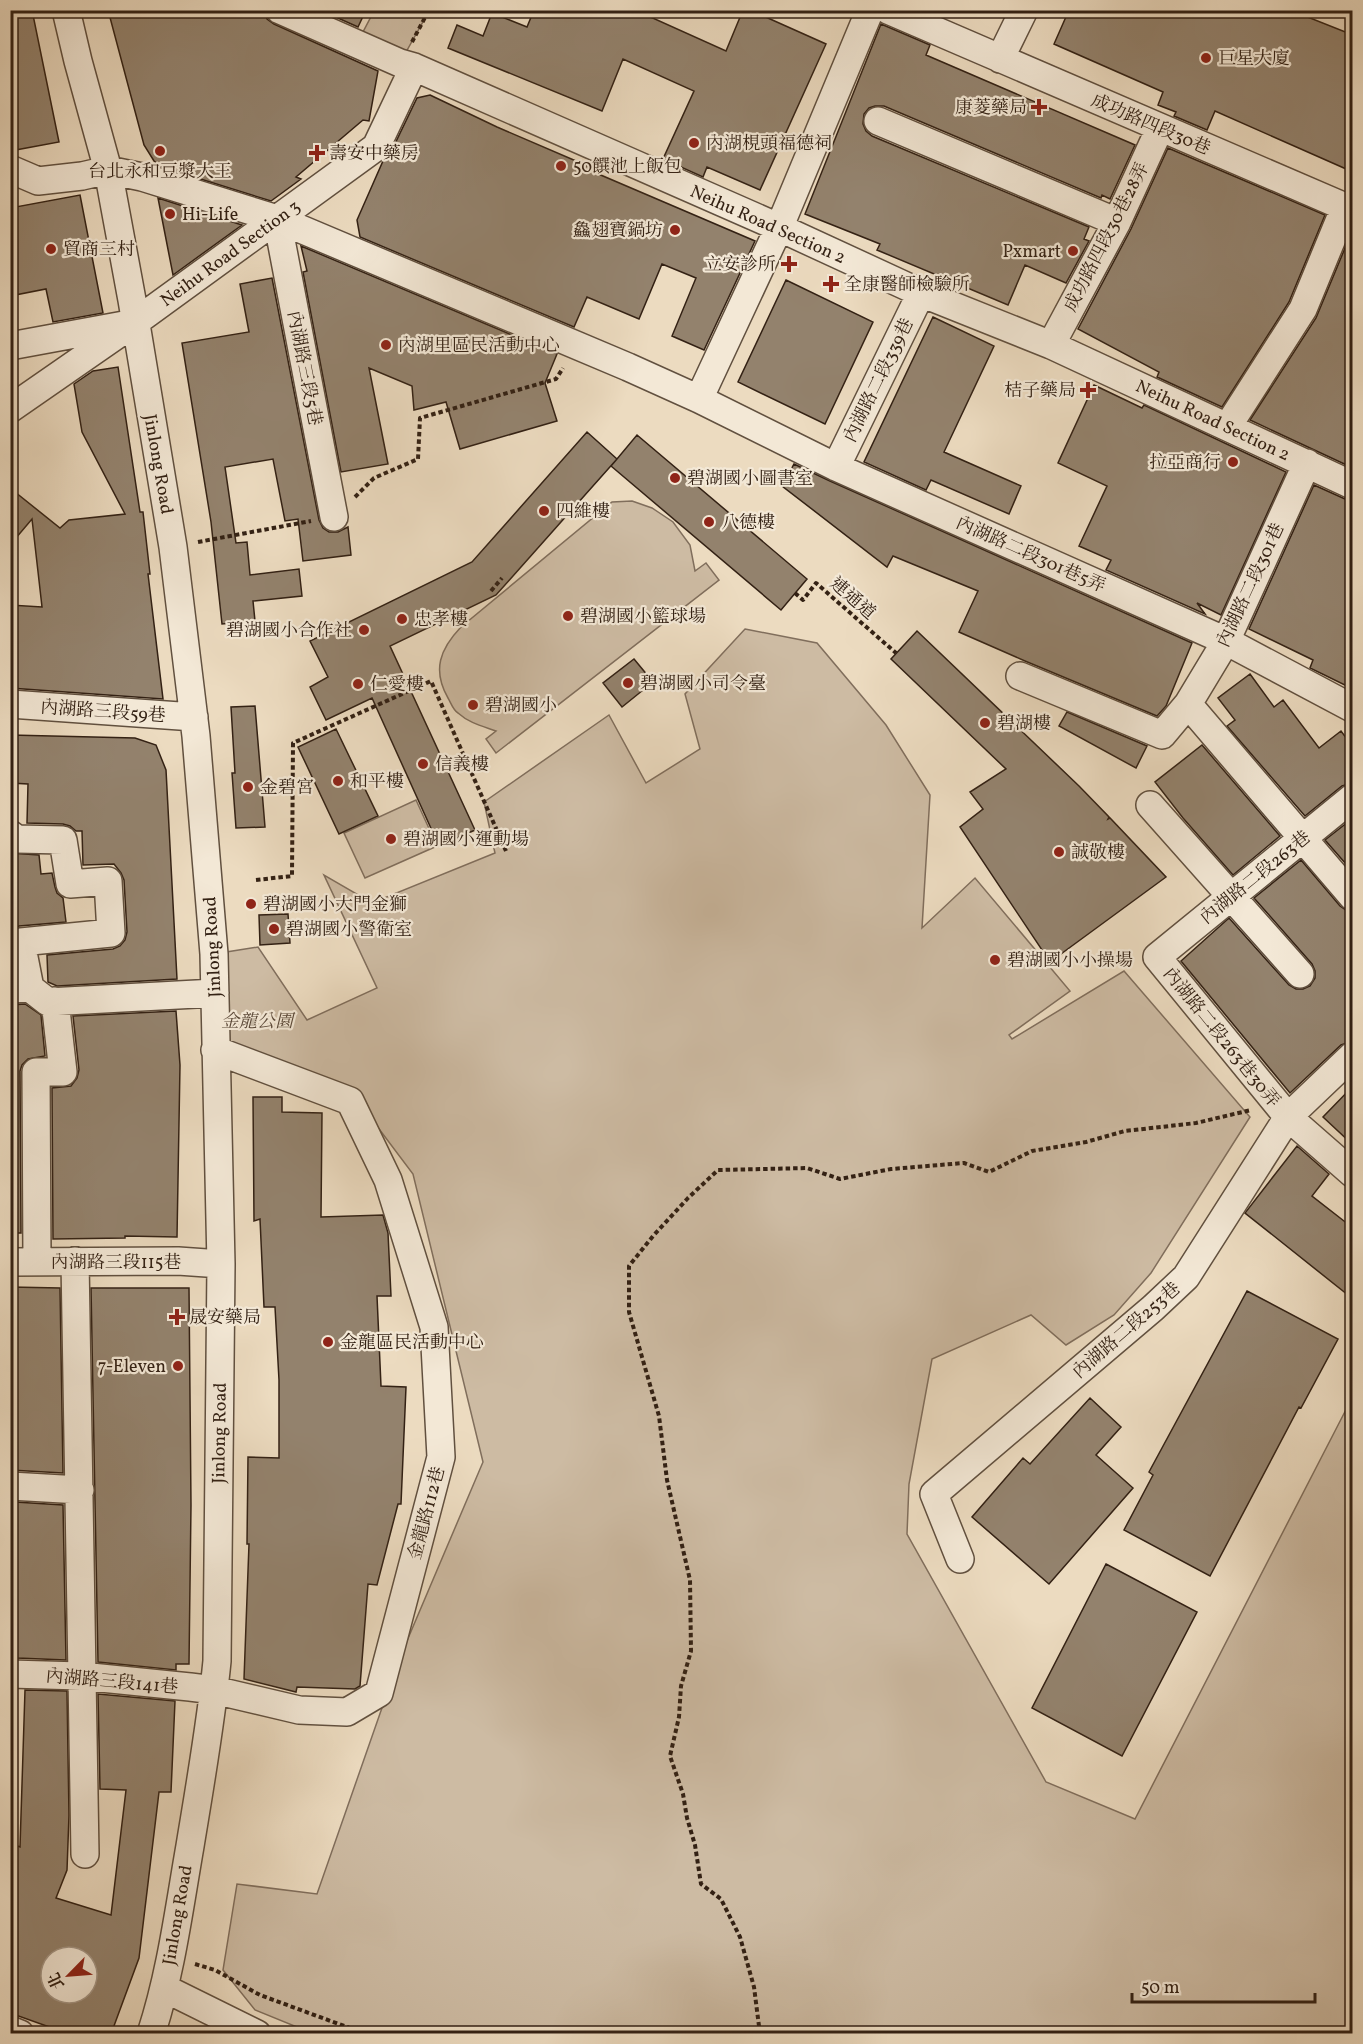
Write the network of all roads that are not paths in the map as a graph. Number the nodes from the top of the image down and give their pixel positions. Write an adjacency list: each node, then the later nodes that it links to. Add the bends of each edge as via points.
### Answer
1 (66, 10): 11 (street, Jinlong Road)
2 (280, 10): 7 (street, Neihu Road Section 2)
3 (870, 10): 15 (street)
4 (888, 10): 6 (street, 成功路四段30巷)
5 (1024, 10): 6 (street)
6 (1000, 59): 9 (street, 成功路四段30巷)
7 (407, 65): 13 (street, Neihu Road Section 3, via 376,147); 15 (street, Neihu Road Section 2)
8 (878, 121): 14 (street)
9 (1160, 128): 12 (street, 成功路四段30巷); 14 (street, 成功路四段30巷28弄)
10 (10, 170): 11 (street, via 38,181)
11 (108, 170): 13 (street, 內湖路二段301巷5弄); 17 (street, Jinlong Road)
12 (1349, 209): 22 (street, via 1303,309)
13 (277, 219): 17 (street, Neihu Road Section 3); 20 (street, 內湖路二段301巷5弄); 26 (street, 內湖路三段5巷)
14 (1117, 222): 18 (street, 成功路四段30巷28弄)
15 (778, 227): 16 (street, Neihu Road Section 2); 20 (street)
16 (921, 293): 18 (street, Neihu Road Section 2); 24 (street, 內湖路二段339巷)
17 (134, 323): 19 (street); 21 (street, Neihu Road Section 3); 32 (street, Jinlong Road, via 173,547)
18 (1051, 345): 22 (street, Neihu Road Section 2)
19 (10, 346)
20 (699, 399): 24 (street, 內湖路二段301巷5弄)
21 (10, 409)
22 (1228, 426): 23 (street, Neihu Road Section 2)
23 (1307, 463): 25 (street, Neihu Road Section 2); 27 (street, 內湖路二段301巷)
24 (836, 467): 27 (street, 內湖路二段301巷5弄)
25 (1353, 485)
26 (334, 517)
27 (1226, 641): 30 (street, 內湖路二段301巷); 31 (street, 內湖路二段301巷5弄)
28 (1020, 676): 30 (street, 內湖路二段301巷, via 1162,735)
29 (10, 704): 32 (street, 內湖路三段59巷)
30 (1188, 704): 36 (street)
31 (1353, 708)
32 (195, 717): 42 (street, Jinlong Road)
33 (1353, 798): 36 (street, 內湖路二段263巷)
34 (1150, 805): 37 (street)
35 (10, 834): 41 (street, via 17,839 63,840 70,884 108,881 111,933 21,942)
36 (1303, 838): 37 (street, 內湖路二段263巷); 38 (street)
37 (1232, 896): 39 (street, 內湖路二段263巷); 40 (street)
38 (1353, 896)
39 (1156, 957): 46 (street, 內湖路二段263巷30弄)
40 (1300, 974)
41 (20, 988): 43 (street, via 48,1002)
42 (214, 993): 43 (street); 44 (street, Jinlong Road)
43 (55, 1001): 49 (street, via 63,1072 36,1072)
44 (215, 1050): 50 (street, Jinlong Road); 56 (street, 金龍路112巷, via 350,1101 388,1180 434,1327 441,1456 379,1693 347,1712 299,1710)
45 (1353, 1056): 46 (street, 內湖路二段253巷)
46 (1283, 1110): 47 (street, 內湖路二段263巷30弄); 53 (street, 內湖路二段253巷, via 1186,1277 934,1494)
47 (1353, 1173)
48 (75, 1261): 49 (street, 內湖路三段115巷); 50 (street, 內湖路三段115巷); 52 (street)
49 (24, 1262)
50 (221, 1264): 56 (street, Jinlong Road)
51 (10, 1486): 52 (street)
52 (80, 1490): 55 (street)
53 (960, 1559)
54 (10, 1674): 55 (street, 內湖路三段141巷)
55 (81, 1676): 56 (street, 內湖路三段141巷); 57 (street)
56 (214, 1690): 58 (street, Jinlong Road)
57 (84, 1854)
58 (164, 1988): 60 (street); 62 (street, Jinlong Road)
59 (10, 2030): 61 (street)
60 (252, 2032)
61 (20, 2034)
62 (151, 2034)

